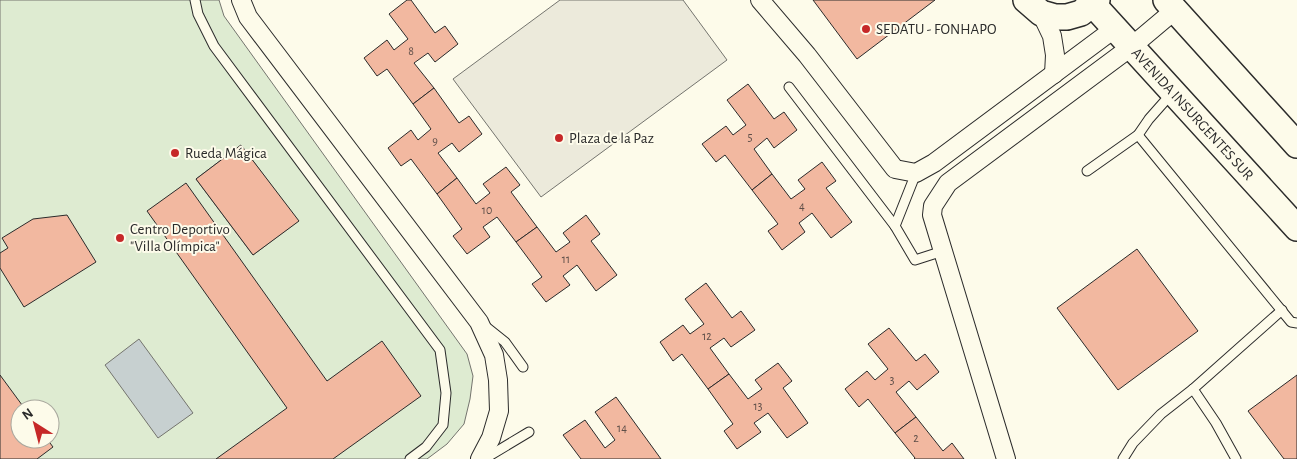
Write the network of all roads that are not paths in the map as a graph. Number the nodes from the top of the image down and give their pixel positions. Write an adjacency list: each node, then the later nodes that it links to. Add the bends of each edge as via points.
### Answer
1 (195, 0): 25 (lane, via 198,14 214,46 440,350 446,393 442,425 426,447)
2 (241, 0): 20 (street, via 248,16)
3 (760, 0): 15 (street, via 895,169)
4 (1092, 1): 6 (main road, via 1081,12 1068,17 1055,17); 7 (main road, AVENIDA INSURGENTES SUR)
5 (1170, 5): 8 (street); 13 (main road)
6 (1034, 6): 9 (street, via 1052,36)
7 (1114, 28): 8 (main road, AVENIDA INSURGENTES SUR); 9 (street)
8 (1132, 48): 11 (main road, AVENIDA INSURGENTES SUR); 18 (street, via 948,182 933,206 932,215)
9 (1054, 74): 15 (street)
10 (789, 87): 16 (lane)
11 (1173, 93): 12 (lane); 17 (main road, AVENIDA INSURGENTES SUR)
12 (1138, 135): 14 (lane); 19 (lane)
13 (1297, 145)
14 (1087, 171)
15 (916, 173): 16 (lane)
16 (896, 226): 18 (lane, via 915,260)
17 (1297, 228)
18 (943, 251): 28 (street)
19 (1282, 310): 21 (lane, via 1291,322); 23 (lane)
20 (479, 322): 22 (lane, via 505,342); 26 (street, via 494,355 499,411)
21 (1297, 323)
22 (523, 367)
23 (1193, 389): 29 (lane, via 1161,414 1133,443); 30 (lane)
24 (528, 432): 27 (lane)
25 (410, 459)
26 (480, 459)
27 (484, 459)
28 (1006, 459)
29 (1123, 459)
30 (1236, 459)

